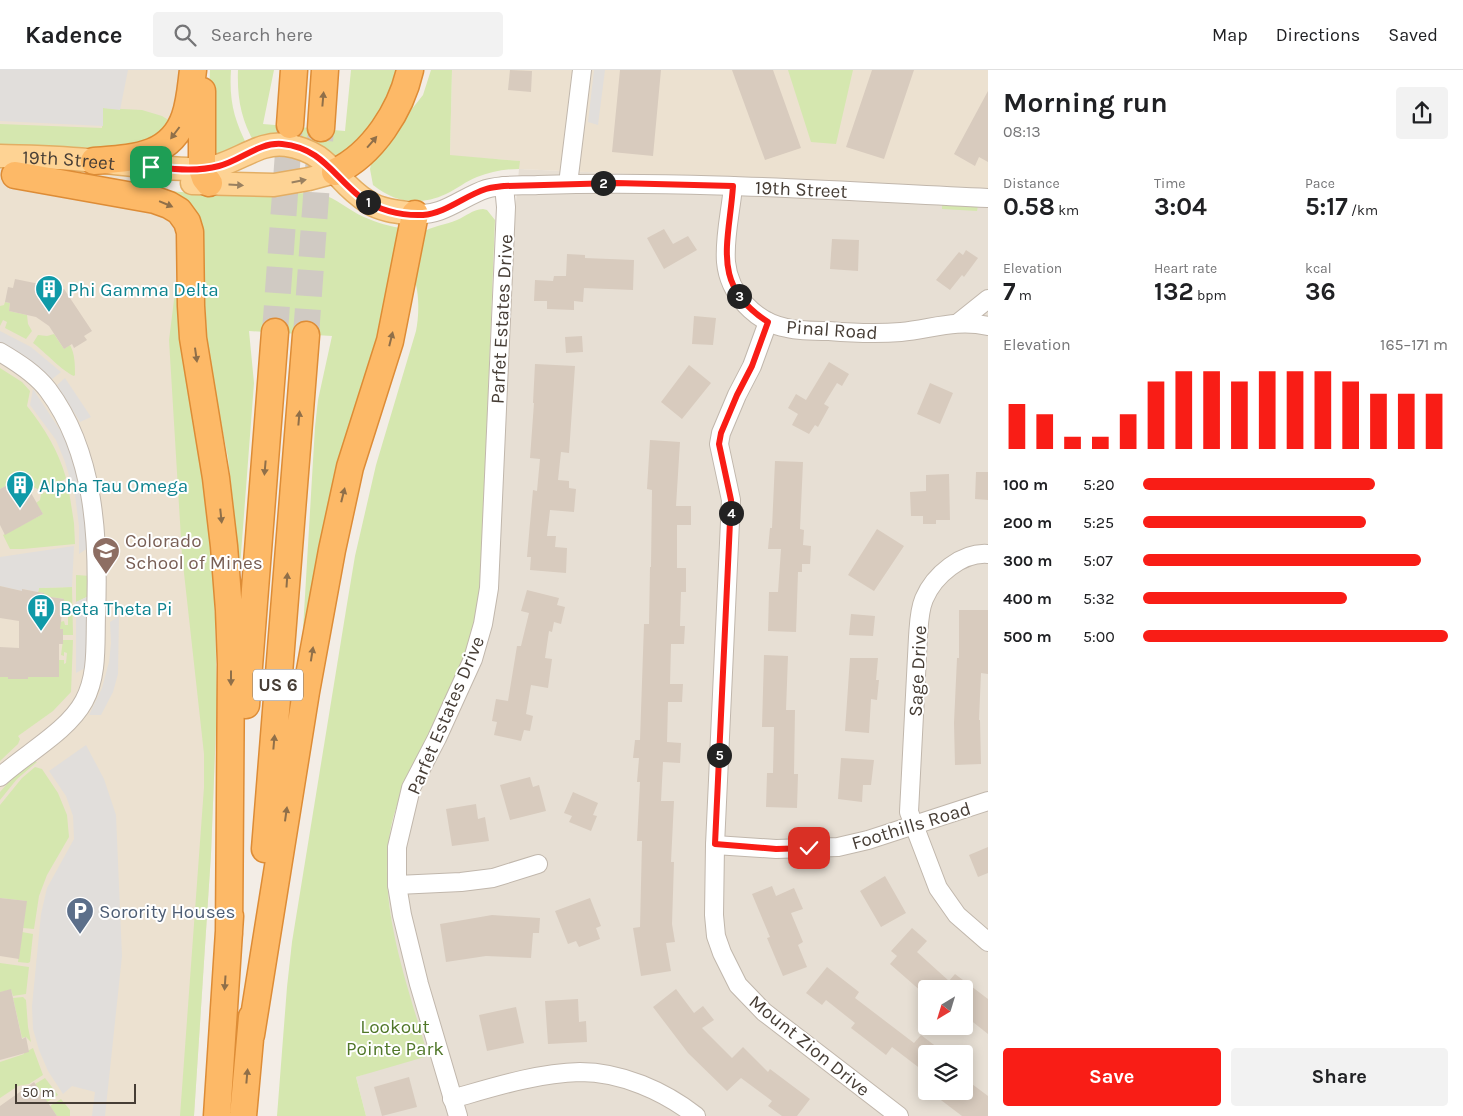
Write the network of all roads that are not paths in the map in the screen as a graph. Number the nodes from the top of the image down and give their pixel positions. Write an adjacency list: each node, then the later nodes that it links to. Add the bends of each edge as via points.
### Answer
1 (192, 70): 9 (highway, one-way to 9, via 185,117 165,145 141,156)
2 (202, 70): 12 (highway)
3 (294, 70): 7 (highway)
4 (325, 70): 8 (highway, one-way to 4)
5 (410, 70): 11 (highway, one-way to 5, via 356,158 380,132 398,104)
6 (582, 70): 13 (street)
7 (290, 126)
8 (320, 128)
9 (94, 160): 10 (main road, 19th Street); 12 (main road, 19th Street)
10 (5, 169): 12 (main road, 19th Street); 32 (highway, one-way to 32, via 155,200 179,211 189,227 193,338 219,502 229,610)
11 (335, 172): 12 (main road, 19th Street, one-way to 11, via 274,185); 12 (main road, 19th Street, via 311,152 278,144 262,147); 17 (main road, 19th Street, via 372,205)
12 (205, 176)
13 (568, 184): 14 (street, 19th Street); 15 (street, 19th Street)
14 (504, 186): 17 (street, 19th Street, via 487,189 444,210); 31 (street, Parfet Estates Drive, via 506,207 489,588 473,659 412,788 397,847)
15 (733, 186): 16 (street, 19th Street); 19 (street, Pinal Road, via 726,263 730,278 745,305)
16 (988, 198)
17 (415, 214): 34 (highway, one-way to 17, via 304,700 332,550 350,466 390,341)
18 (988, 299): 20 (street, Pinal Road)
19 (768, 322): 20 (street, Pinal Road, via 787,328 857,333 902,332); 29 (street, Mount Zion Drive, via 719,444 731,500)
20 (958, 323): 21 (street, Pinal Road)
21 (988, 326)
22 (275, 332): 32 (highway, US 6, one-way to 32)
23 (306, 335): 34 (highway, US 6, one-way to 23)
24 (0, 352): 26 (street, via 35,376 47,389 66,418 77,443 90,492 96,538 97,589 93,679 84,701 53,735)
25 (988, 554): 28 (street, Sage Drive, via 980,553 957,562 942,573 925,598 920,613 909,812)
26 (0, 777)
27 (988, 801): 28 (street, Foothills Road)
28 (915, 826): 29 (street, Foothills Road, via 838,847 776,849); 33 (street, Sage Drive, via 938,888 957,915)
29 (715, 844): 40 (street, Mount Zion Drive, via 716,936 738,986 764,1012)
30 (538, 864): 31 (street, via 493,878)
31 (397, 885): 35 (street, Parfet Estates Drive, via 418,984)
32 (229, 934): 36 (highway, US 6, one-way to 36)
33 (988, 942)
34 (251, 1035): 37 (highway, US 6, one-way to 34)
35 (452, 1099): 38 (street, Parfet Estates Drive); 39 (street, via 548,1075 581,1072 646,1085)
36 (217, 1116)
37 (243, 1116)
38 (458, 1116)
39 (696, 1116)
40 (899, 1116)

